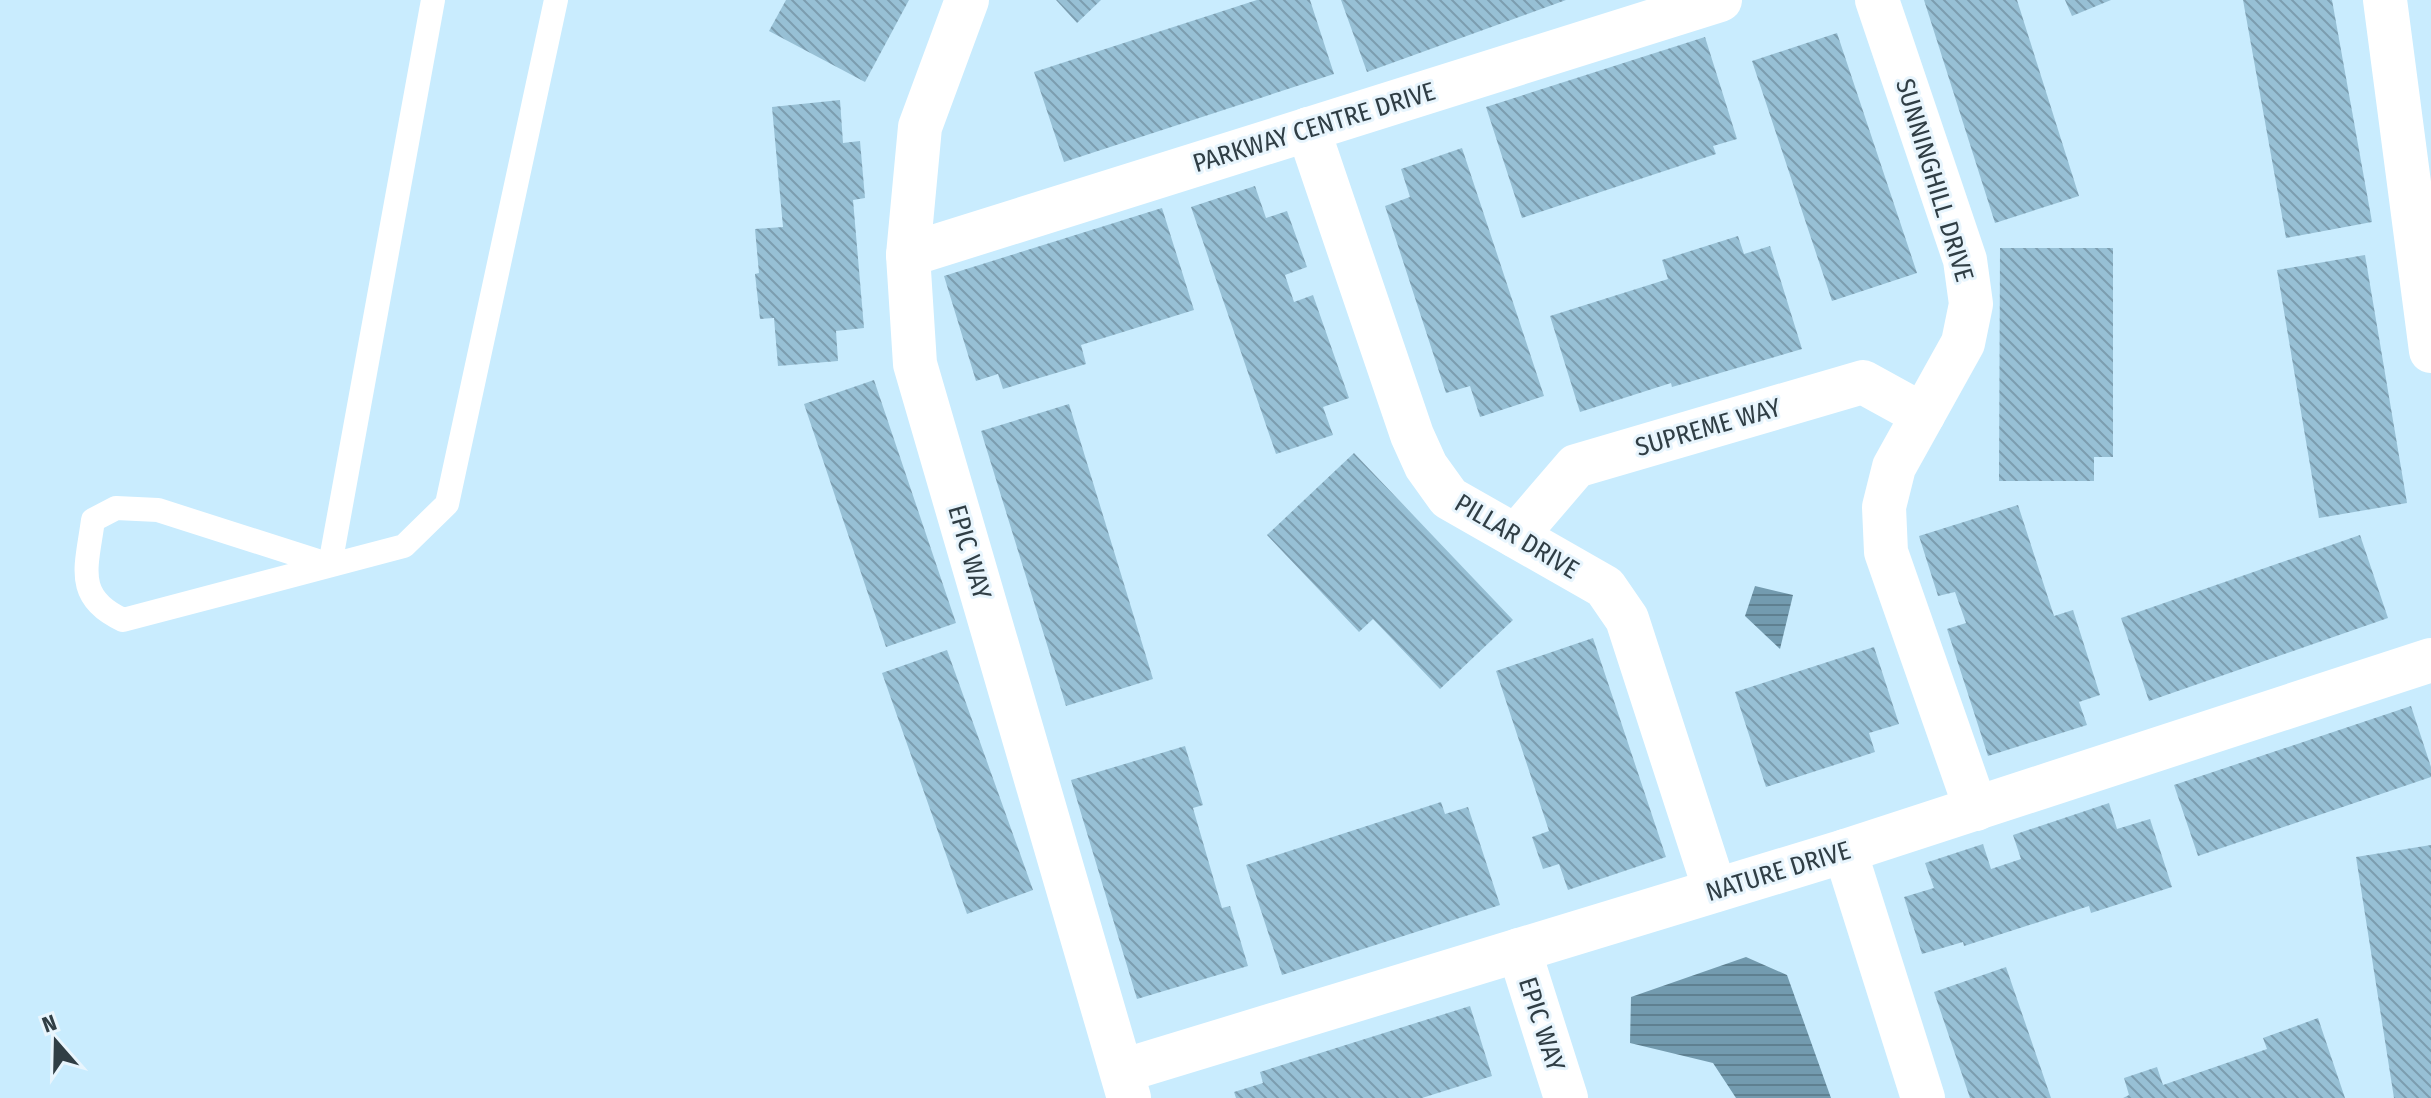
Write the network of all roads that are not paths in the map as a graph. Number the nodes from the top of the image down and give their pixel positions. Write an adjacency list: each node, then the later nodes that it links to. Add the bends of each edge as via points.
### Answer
1 (433, 0): 12 (lane)
2 (556, 0): 12 (lane, via 447,504 404,546)
3 (967, 0): 8 (street, EPIC WAY, via 920,127)
4 (1720, 0): 7 (street, PARKWAY CENTRE DRIVE)
5 (1877, 0): 10 (street, SUNNINGHILL DRIVE, via 1965,260 1971,304 1963,343)
6 (2385, 0): 9 (street)
7 (1308, 129): 8 (street, PARKWAY CENTRE DRIVE); 11 (street, PILLAR DRIVE, via 1426,466 1449,498)
8 (908, 255): 18 (street, EPIC WAY, via 915,364)
9 (2431, 351)
10 (1923, 415): 11 (street, SUPREME WAY, via 1863,382 1576,466); 14 (street, SUNNINGHILL DRIVE, via 1894,467 1884,507 1886,552)
11 (1516, 536): 16 (street, PILLAR DRIVE, via 1605,587 1627,619)
12 (330, 565): 12 (lane, via 123,620 101,610 85,584 93,520 116,508 158,510)
13 (2431, 660): 14 (street, NATURE DRIVE)
14 (1976, 809): 15 (street, NATURE DRIVE)
15 (1845, 851): 16 (street, NATURE DRIVE); 20 (street)
16 (1715, 890): 17 (street, NATURE DRIVE)
17 (1519, 950): 18 (street, NATURE DRIVE); 19 (street, EPIC WAY)
18 (1126, 1084)
19 (1566, 1098)
20 (1923, 1098)

